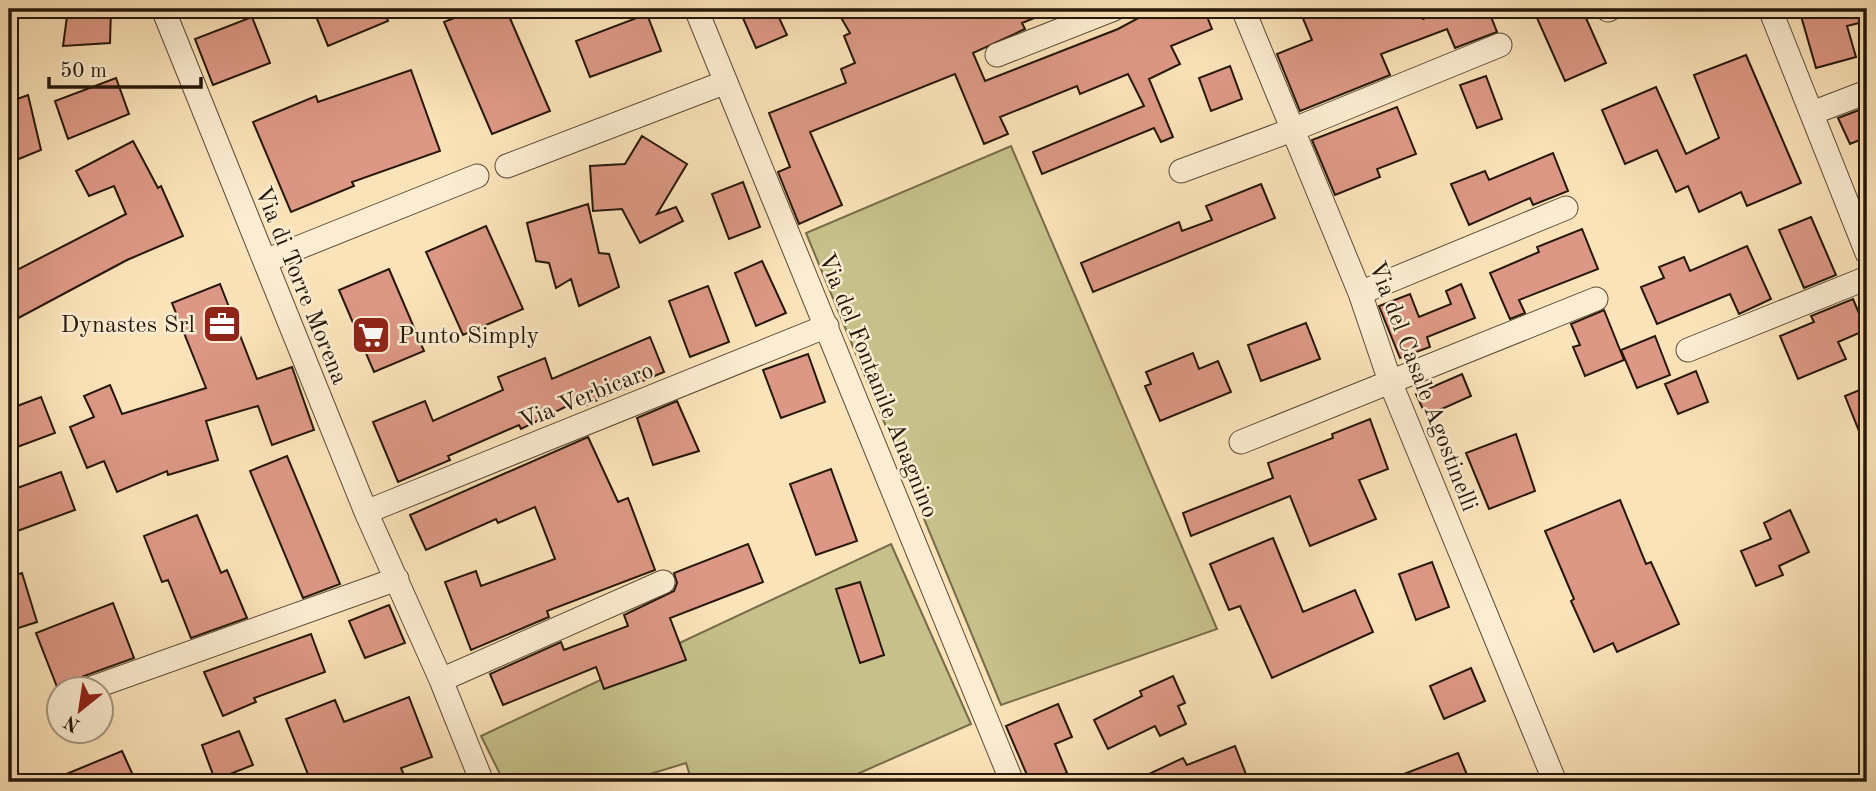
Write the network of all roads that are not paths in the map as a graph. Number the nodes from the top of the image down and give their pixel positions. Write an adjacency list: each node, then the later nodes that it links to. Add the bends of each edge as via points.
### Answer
1 (163, 9): 17 (street, Via di Torre Morena)
2 (696, 9): 8 (street, Via del Fontanile Anagnino)
3 (1114, 9): 7 (street)
4 (1243, 9): 11 (street, Via del Casale Agostinelli)
5 (1770, 9): 10 (street)
6 (1500, 45): 11 (street)
7 (998, 55)
8 (726, 82): 12 (street); 21 (street, Via del Fontanile Anagnino)
9 (1867, 92): 10 (street)
10 (1812, 113): 16 (street)
11 (1292, 130): 13 (street); 19 (street, Via del Casale Agostinelli)
12 (507, 166)
13 (1181, 171)
14 (477, 176): 17 (street)
15 (1566, 208): 19 (street)
16 (1867, 253)
17 (265, 261): 25 (street, Via di Torre Morena)
18 (1867, 278): 22 (street)
19 (1360, 293): 23 (street, Via del Casale Agostinelli)
20 (1596, 299): 23 (street)
21 (827, 326): 25 (street, Via Verbicaro); 31 (street, Via del Fontanile Anagnino)
22 (1688, 350)
23 (1391, 384): 24 (street); 32 (street, Via del Casale Agostinelli)
24 (1241, 442)
25 (366, 512): 26 (street, Via di Torre Morena)
26 (397, 579): 28 (street); 29 (street, Via di Torre Morena)
27 (663, 582): 29 (street)
28 (116, 679)
29 (441, 680): 30 (street, Via di Torre Morena)
30 (482, 782)
31 (1012, 782)
32 (1555, 782)

